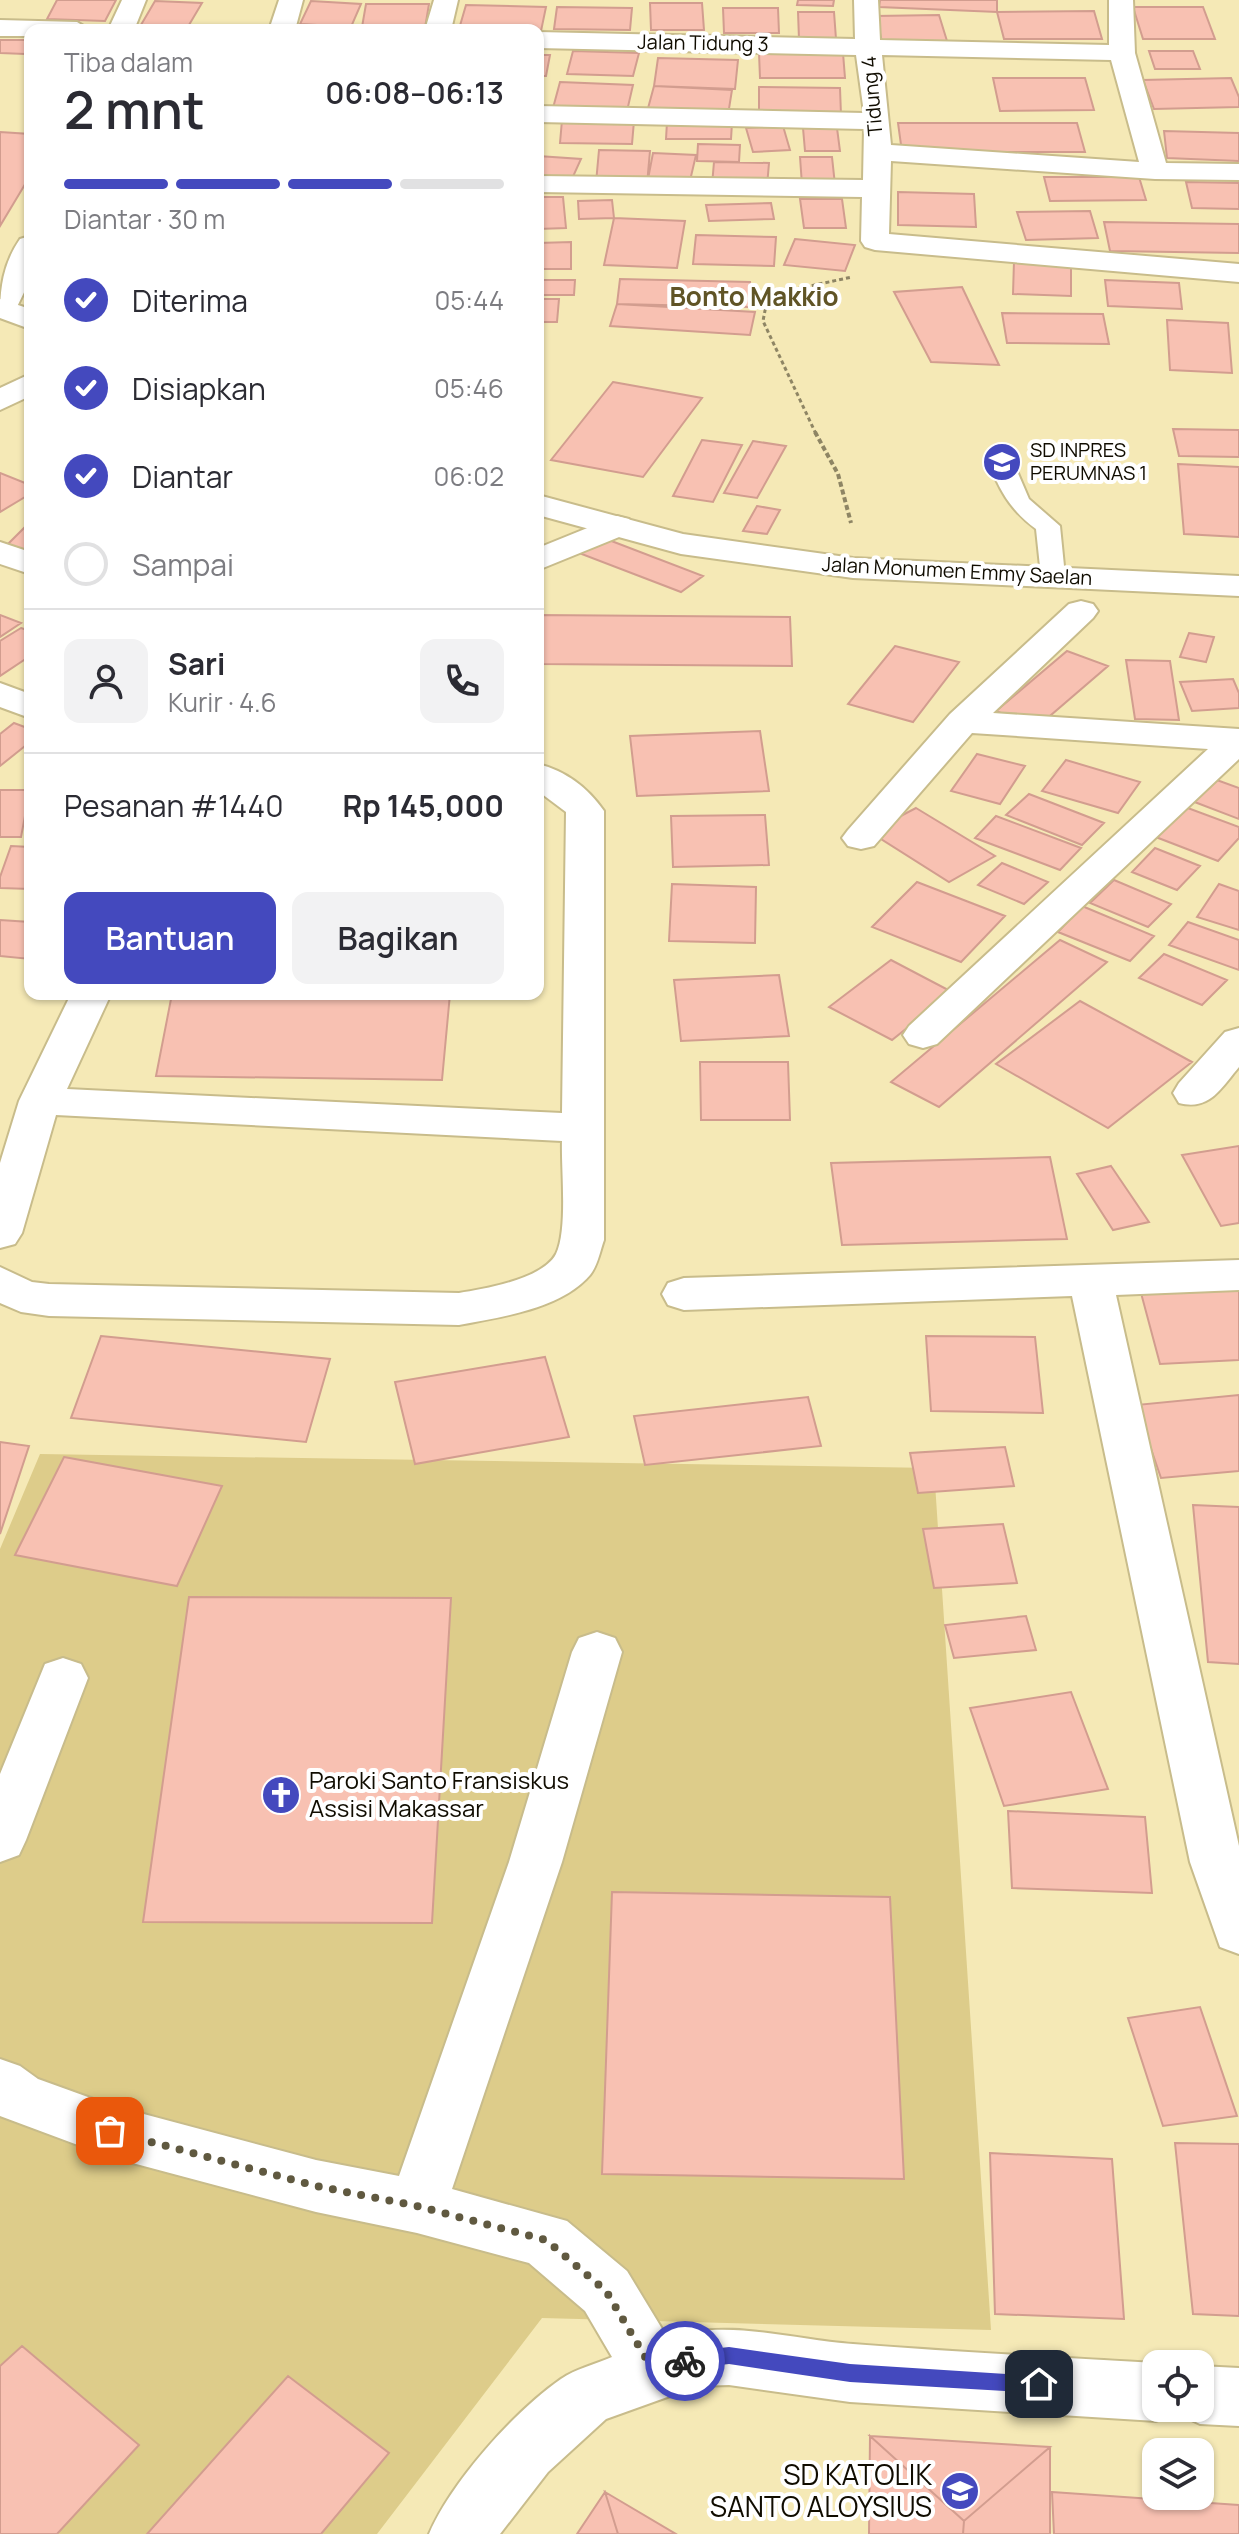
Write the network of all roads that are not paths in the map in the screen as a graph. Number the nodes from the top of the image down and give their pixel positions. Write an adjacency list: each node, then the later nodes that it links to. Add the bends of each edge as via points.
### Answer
1 (134, 0): 6 (street)
2 (291, 0): 7 (street)
3 (446, 0): 8 (street)
4 (866, 0): 12 (street, Tidung 4)
5 (1121, 0): 13 (street)
6 (124, 24)
7 (284, 24)
8 (440, 24)
9 (0, 28): 10 (street)
10 (24, 29)
11 (544, 40): 12 (street, Jalan Tidung 3)
12 (868, 47): 13 (street, Jalan Tidung 3); 15 (street, Tidung 4)
13 (1122, 53): 17 (street)
14 (544, 114): 15 (street)
15 (878, 121): 16 (street, Tidung 4)
16 (876, 152): 17 (street); 20 (street, Tidung 4)
17 (1155, 171): 18 (street)
18 (1239, 172)
19 (544, 184): 20 (street)
20 (874, 189): 22 (street, Tidung 4, via 875,241)
21 (24, 266): 23 (street)
22 (1239, 273)
23 (11, 312)
24 (24, 387): 25 (street)
25 (0, 401)
26 (999, 457): 32 (lane, via 1024,511 1048,526)
27 (544, 507): 28 (street, Jalan Monumen Emmy Saelan)
28 (617, 526): 30 (street); 32 (street, Jalan Monumen Emmy Saelan, via 681,544 853,568)
29 (0, 552): 31 (street)
30 (544, 557)
31 (24, 562)
32 (1053, 576): 33 (street, Jalan Monumen Emmy Saelan)
33 (1239, 586)
34 (1081, 611): 37 (street)
35 (0, 694): 36 (street)
36 (24, 704)
37 (963, 722): 38 (street); 40 (street)
38 (1239, 740): 42 (street)
39 (544, 779): 46 (street, via 573,796 585,811)
40 (861, 838)
41 (88, 1000): 45 (street)
42 (923, 1035)
43 (1239, 1041): 44 (street)
44 (1194, 1093)
45 (40, 1101): 46 (street); 47 (street)
46 (585, 1128): 49 (street, via 582,1240 574,1265 544,1286 503,1301 459,1309 49,1300 21,1296)
47 (0, 1233)
48 (1239, 1275): 50 (street)
49 (0, 1282)
50 (1091, 1282): 51 (street); 55 (street, via 1216,1862)
51 (684, 1294)
52 (597, 1652): 57 (street, via 514,1935)
53 (63, 1678): 54 (street)
54 (0, 1840)
55 (1239, 1931)
56 (0, 2084): 57 (street, via 18,2097 110,2131 316,2186)
57 (417, 2206): 58 (street, via 546,2240 606,2291)
58 (653, 2370): 59 (street, via 698,2357 729,2356 850,2373); 62 (street, via 584,2398 526,2451)
59 (1142, 2391)
60 (1214, 2396): 61 (street)
61 (1239, 2397)
62 (461, 2534)

